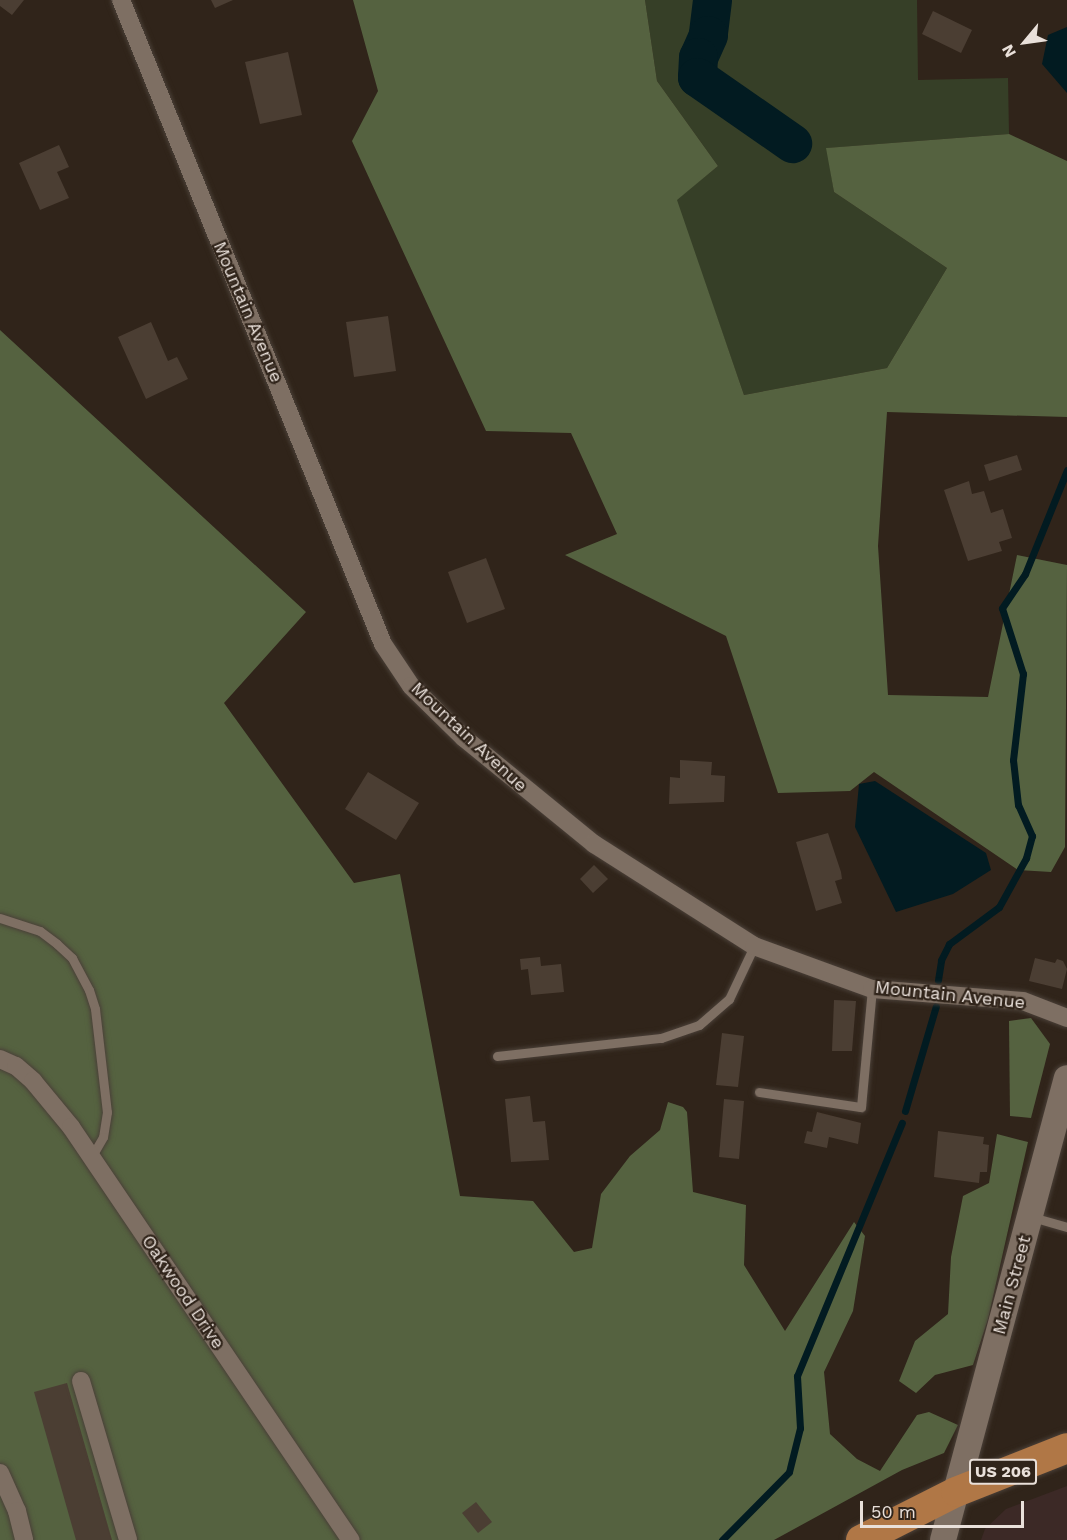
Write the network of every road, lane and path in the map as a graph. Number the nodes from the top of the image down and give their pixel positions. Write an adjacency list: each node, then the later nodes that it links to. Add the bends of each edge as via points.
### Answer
1 (121, 0): 3 (street, Mountain Avenue, via 383,644 402,672 464,738 537,801 594,844)
2 (0, 918): 10 (lane, via 40,931 57,944 72,958 89,990 95,1009 107,1112 103,1137)
3 (754, 946): 4 (street, Mountain Avenue); 6 (lane, via 729,999 699,1024 662,1038)
4 (872, 989): 5 (street, Mountain Avenue, via 1023,1001); 9 (lane, via 861,1107)
5 (1067, 1018)
6 (497, 1056)
7 (0, 1059): 10 (street, Oakwood Drive, via 16,1066 49,1098)
8 (1067, 1078): 11 (main road, Main Street)
9 (759, 1092)
10 (92, 1156): 19 (street, Oakwood Drive)
11 (1030, 1216): 12 (lane); 16 (main road, Main Street)
12 (1067, 1227)
13 (81, 1381): 18 (street)
14 (1067, 1448): 16 (highway, US 206)
15 (0, 1473): 17 (street, via 17,1511)
16 (956, 1492): 20 (highway, US 206); 21 (main road, Main Street)
17 (24, 1540)
18 (128, 1540)
19 (351, 1540)
20 (861, 1540)
21 (943, 1540)

